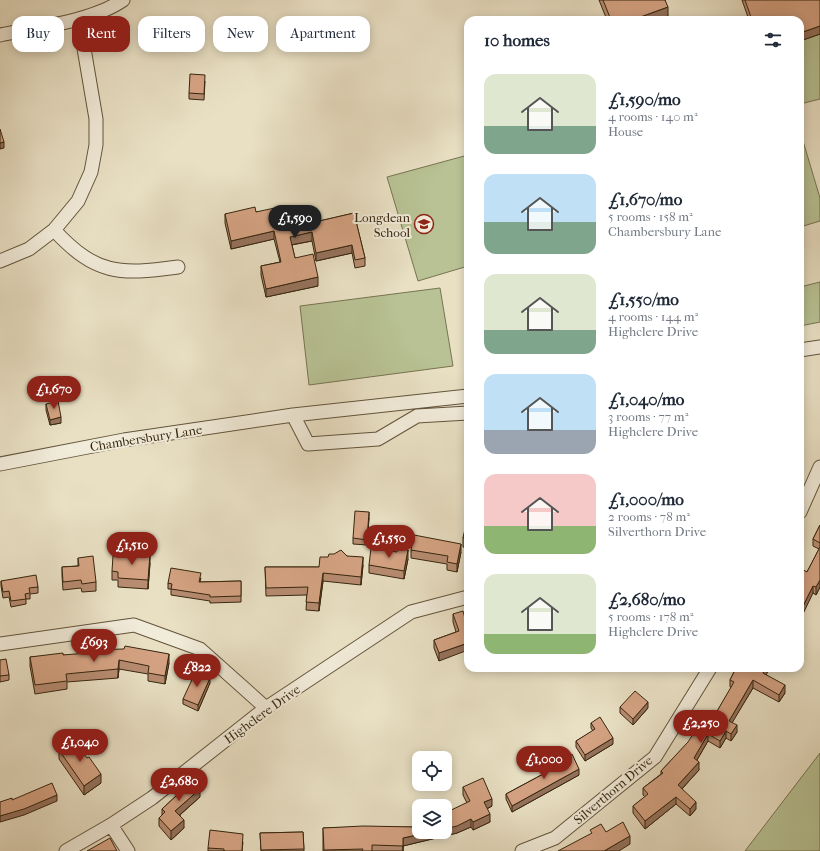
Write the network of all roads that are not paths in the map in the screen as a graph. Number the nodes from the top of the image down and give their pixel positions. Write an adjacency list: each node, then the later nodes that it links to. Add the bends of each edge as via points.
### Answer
1 (123, 0): 2 (street)
2 (87, 16)
3 (72, 20): 4 (street)
4 (0, 35)
5 (85, 52): 6 (street, via 96,119 96,145 91,172 78,201)
6 (54, 230): 7 (street, via 29,249); 8 (street, via 89,262 118,271 143,272)
7 (0, 261)
8 (178, 267)
9 (820, 347): 10 (street)
10 (804, 349)
11 (464, 396): 13 (street, Chambersbury Lane)
12 (464, 413): 13 (street, via 416,416 378,439 308,444)
13 (293, 415): 14 (street, Chambersbury Lane, via 124,440)
14 (0, 464)
15 (820, 467): 16 (street)
16 (804, 503)
17 (464, 598): 20 (street, Highclere Drive, via 411,612)
18 (0, 644): 20 (street, via 134,625 200,649)
19 (708, 672): 24 (street, Silverthorn Drive, via 655,757 555,838)
20 (266, 708): 21 (street, Highclere Drive, via 152,798)
21 (111, 825): 22 (street, Highclere Drive); 23 (street)
22 (66, 851)
23 (128, 851)
24 (522, 851)

